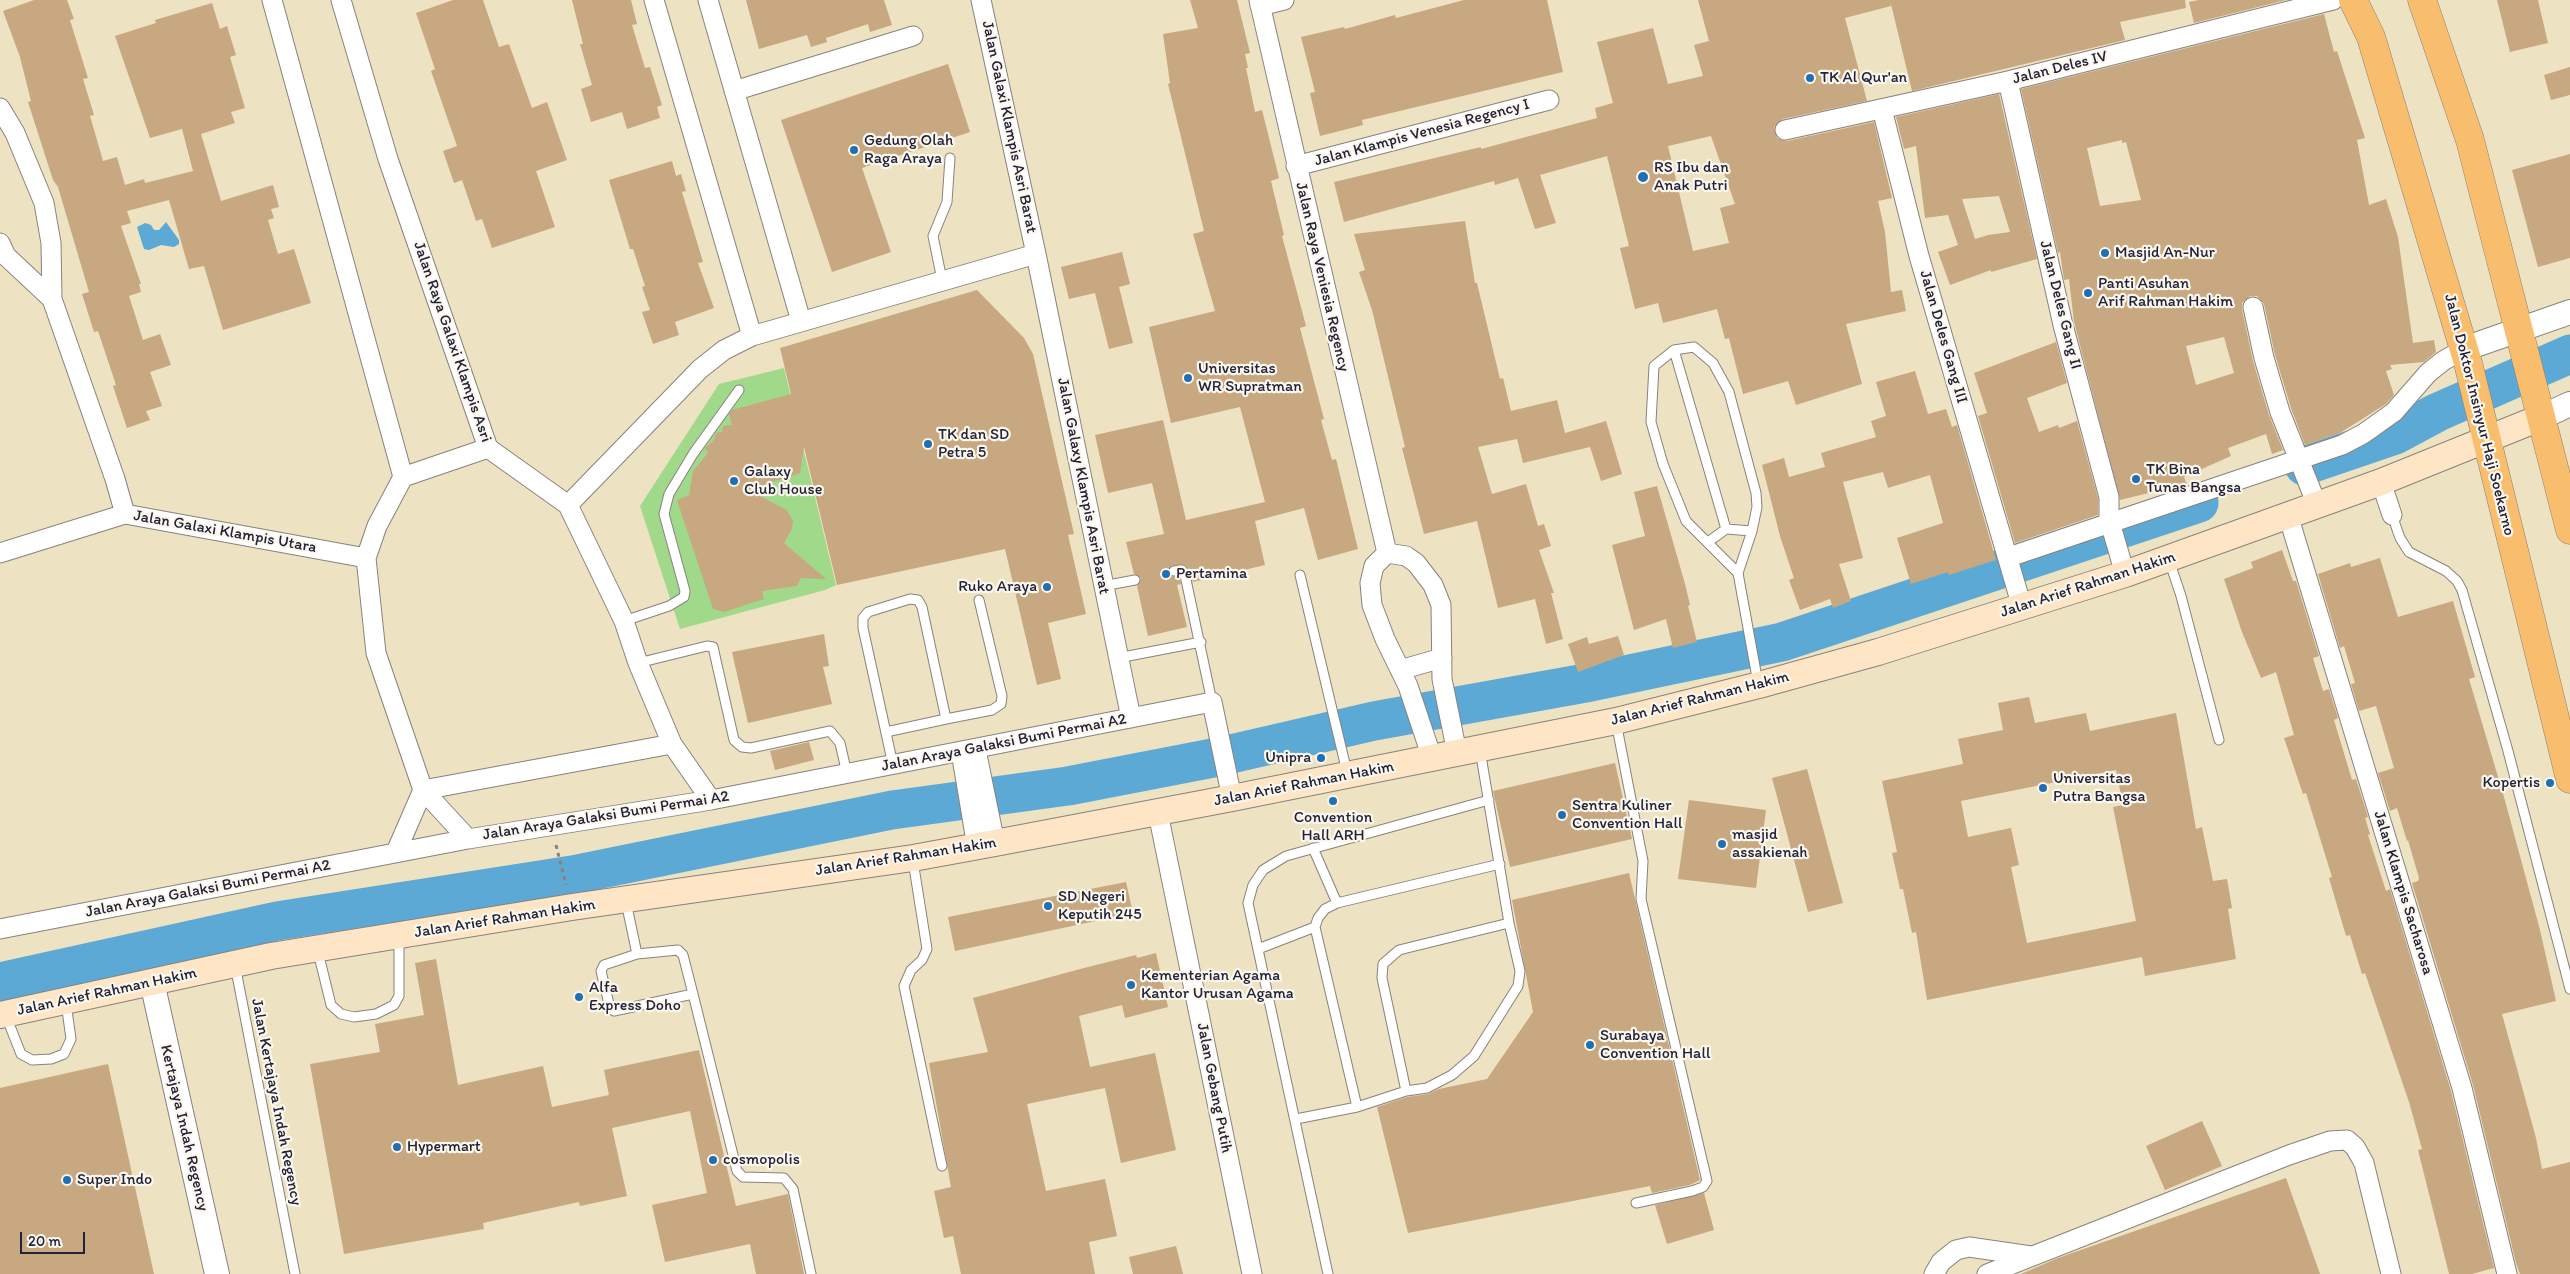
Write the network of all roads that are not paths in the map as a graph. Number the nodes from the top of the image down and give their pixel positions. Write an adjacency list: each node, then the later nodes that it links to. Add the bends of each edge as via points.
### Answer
1 (272, 0): 37 (street)
2 (341, 0): 35 (street, Jalan Raya Galaxi Klampis Asri, via 388,158)
3 (654, 0): 28 (street)
4 (708, 0): 13 (street)
5 (981, 0): 21 (street, Jalan Galaxi Klampis Asri Barat)
6 (1284, 0): 10 (street)
7 (2333, 0): 12 (street, Jalan Deles IV)
8 (2353, 0): 30 (main road, Jalan Doktor Insinyur Haji Soekarno, via 2370,37)
9 (2422, 0): 27 (main road, via 2470,140)
10 (1259, 3): 19 (street, Jalan Raya Veniesia Regency)
11 (913, 36): 13 (street)
12 (2008, 81): 16 (street, Jalan Deles IV); 44 (street, Jalan Deles Gang II, via 2063,324 2109,497)
13 (734, 91): 26 (street)
14 (1549, 100): 19 (street, Jalan Klampis Venesia Regency I)
15 (0, 108): 23 (street, via 15,133 44,203 51,243)
16 (1882, 109): 17 (street, Jalan Deles IV); 53 (street, Jalan Deles Gang III, via 1919,256)
17 (1785, 130)
18 (950, 158): 22 (lane, via 947,202 933,236)
19 (1296, 166): 50 (street, Jalan Raya Veniesia Regency)
20 (0, 243): 23 (street, via 6,256)
21 (1036, 254): 22 (street); 59 (street, Jalan Galaxy Klampis Asri Barat)
22 (942, 280): 26 (street)
23 (52, 299): 41 (street)
24 (2254, 307): 36 (street, via 2264,358)
25 (2570, 312): 27 (street)
26 (801, 321): 28 (street)
27 (2521, 335): 30 (street); 33 (main road)
28 (752, 336): 40 (street, via 713,357)
29 (1674, 350): 45 (lane); 47 (lane, via 1694,347 1714,363 1729,392 1756,493); 48 (lane, via 1654,366 1651,422 1663,464 1686,521)
30 (2466, 356): 34 (main road, Jalan Doktor Insinyur Haji Soekarno); 36 (street, via 2443,361 2428,373 2394,412 2363,434)
31 (740, 390): 62 (lane, via 693,454 669,494 664,514 684,597 670,606)
32 (2570, 404): 33 (street, Jalan Arief Rahman Hakim)
33 (2542, 417): 34 (main road, Jalan Arief Rahman Hakim); 46 (main road)
34 (2486, 438): 38 (main road, Jalan Arief Rahman Hakim); 82 (main road, Jalan Doktor Insinyur Haji Soekarno)
35 (488, 448): 37 (street); 40 (street, Jalan Raya Galaxi Klampis Asri)
36 (2299, 463): 39 (street); 44 (street)
37 (403, 477): 51 (street, via 377,526)
38 (2381, 482): 39 (main road, Jalan Arief Rahman Hakim); 43 (street)
39 (2314, 499): 42 (main road, Jalan Arief Rahman Hakim)
40 (568, 504): 62 (street, Jalan Raya Galaxi Klampis Asri)
41 (125, 514): 49 (street, Jalan Galaxi Klampis Utara); 51 (street, Jalan Galaxi Klampis Utara)
42 (2288, 514): 52 (main road, Jalan Arief Rahman Hakim); 123 (street, Jalan Klampis Sacharosa, via 2462,1088)
43 (2392, 515): 105 (lane, via 2409,552 2446,572 2462,590 2506,742)
44 (2111, 526): 53 (street); 56 (street, Jalan Deles Gang II)
45 (1726, 529): 47 (lane); 48 (lane)
46 (2570, 530)
47 (1752, 531): 55 (lane)
48 (1708, 542): 55 (lane)
49 (0, 553)
50 (1387, 553): 65 (street, via 1406,556 1416,563 1433,585 1441,605); 67 (street, via 1374,566 1370,583 1372,605)
51 (366, 558): 84 (street, via 376,652)
52 (2168, 558): 56 (main road, Jalan Arief Rahman Hakim); 74 (lane)
53 (2010, 560): 60 (street, Jalan Deles Gang III)
54 (1174, 571): 63 (lane, via 1182,570 1185,575)
55 (1738, 573): 68 (lane)
56 (2125, 574): 60 (main road, Jalan Arief Rahman Hakim)
57 (1300, 575): 81 (lane)
58 (1135, 580): 59 (lane)
59 (1103, 586): 64 (street, Jalan Galaxy Klampis Asri Barat)
60 (2019, 595): 68 (main road, Jalan Arief Rahman Hakim, via 1878,652)
61 (979, 600): 71 (lane, via 1002,696 1001,704 992,710)
62 (624, 621): 66 (street, Jalan Raya Galaxi Klampis Asri)
63 (1201, 642): 64 (lane); 69 (lane)
64 (1118, 658): 70 (street, Jalan Galaxy Klampis Asri Barat)
65 (1442, 658): 67 (street); 77 (street, via 1442,679 1450,719)
66 (638, 663): 75 (street, Jalan Raya Galaxi Klampis Asri); 80 (lane, via 713,647 734,740 742,747 751,748 830,732 840,743)
67 (1400, 670): 78 (street)
68 (1756, 673): 72 (main road, Jalan Arief Rahman Hakim)
69 (1212, 702): 70 (street, Jalan Araya Galaksi Bumi Permai A2); 83 (street)
70 (1130, 718): 76 (street, Jalan Araya Galaksi Bumi Permai A2)
71 (946, 719): 73 (lane); 73 (lane, via 922,607 918,600 910,599 868,612 863,618)
72 (1616, 720): 77 (main road, Jalan Arief Rahman Hakim); 113 (lane, via 1644,861 1642,899 1707,1181 1703,1187 1692,1191)
73 (886, 732): 79 (lane)
74 (2219, 740)
75 (672, 744): 84 (street); 85 (street, Jalan Raya Galaxi Klampis Asri)
76 (968, 751): 79 (street, Jalan Araya Galaksi Bumi Permai A2); 89 (street)
77 (1468, 751): 78 (main road, Jalan Arief Rahman Hakim); 86 (lane)
78 (1432, 758): 81 (main road, Jalan Arief Rahman Hakim)
79 (893, 765): 80 (street, Jalan Araya Galaksi Bumi Permai A2)
80 (847, 774): 85 (street, Jalan Araya Galaksi Bumi Permai A2)
81 (1348, 775): 83 (main road, Jalan Arief Rahman Hakim)
82 (2570, 778)
83 (1231, 789): 87 (main road, Jalan Arief Rahman Hakim)
84 (423, 790): 88 (street); 91 (street)
85 (711, 800): 88 (street, Jalan Araya Galaksi Bumi Permai A2)
86 (1489, 800): 90 (lane); 93 (lane)
87 (1158, 813): 89 (main road, Jalan Arief Rahman Hakim); 118 (street, Jalan Gebang Putih)
88 (468, 839): 91 (street, Jalan Araya Galaksi Bumi Permai A2)
89 (986, 845): 92 (main road, Jalan Arief Rahman Hakim)
90 (1313, 848): 95 (lane); 101 (lane, via 1286,856 1263,870 1253,885 1248,903)
91 (396, 852): 98 (street, Jalan Araya Galaksi Bumi Permai A2)
92 (913, 858): 94 (main road, Jalan Arief Rahman Hakim); 112 (lane, via 927,949 922,960 911,970 904,986)
93 (1500, 864): 95 (lane); 96 (lane)
94 (626, 899): 99 (main road, Jalan Arief Rahman Hakim); 102 (lane)
95 (1337, 903): 97 (lane, via 1325,910)
96 (1509, 923): 109 (lane, via 1520,971 1518,986 1474,1056 1452,1075 1427,1088); 109 (lane, via 1399,950 1383,964 1382,978)
97 (1315, 927): 101 (lane); 110 (lane)
98 (0, 929)
99 (399, 936): 100 (main road, Jalan Arief Rahman Hakim); 100 (lane, via 399,996 394,1005 376,1014 354,1018 340,1014 331,1005)
100 (317, 949): 103 (main road, Jalan Arief Rahman Hakim)
101 (1258, 949): 111 (lane)
102 (637, 954): 106 (lane, via 678,950 683,955); 106 (lane, via 604,965 601,971 610,1008 614,1011)
103 (234, 964): 104 (main road, Jalan Arief Rahman Hakim); 116 (lane, Jalan Kertajaya Indah Regency)
104 (152, 982): 107 (main road, Jalan Arief Rahman Hakim); 115 (street, Kertajaya Indah Regency)
105 (2570, 989)
106 (693, 994): 117 (lane, via 737,1171 743,1177 784,1178 793,1188)
107 (66, 1000): 108 (main road, Jalan Arief Rahman Hakim); 108 (lane, via 71,1039 64,1054 51,1059 32,1060 21,1054)
108 (2, 1014)
109 (1406, 1091): 110 (lane)
110 (1357, 1107): 111 (lane)
111 (1296, 1119): 119 (lane)
112 (942, 1166)
113 (1636, 1203)
114 (2033, 1256): 120 (street, via 1969,1246 1956,1250 1941,1262); 121 (street); 122 (street, via 2289,1155 2330,1141 2347,1140 2355,1146 2364,1163)
115 (217, 1274)
116 (295, 1274)
117 (811, 1274)
118 (1252, 1274)
119 (1328, 1274)
120 (1934, 1274)
121 (1987, 1274)
122 (2390, 1274)
123 (2507, 1274)

